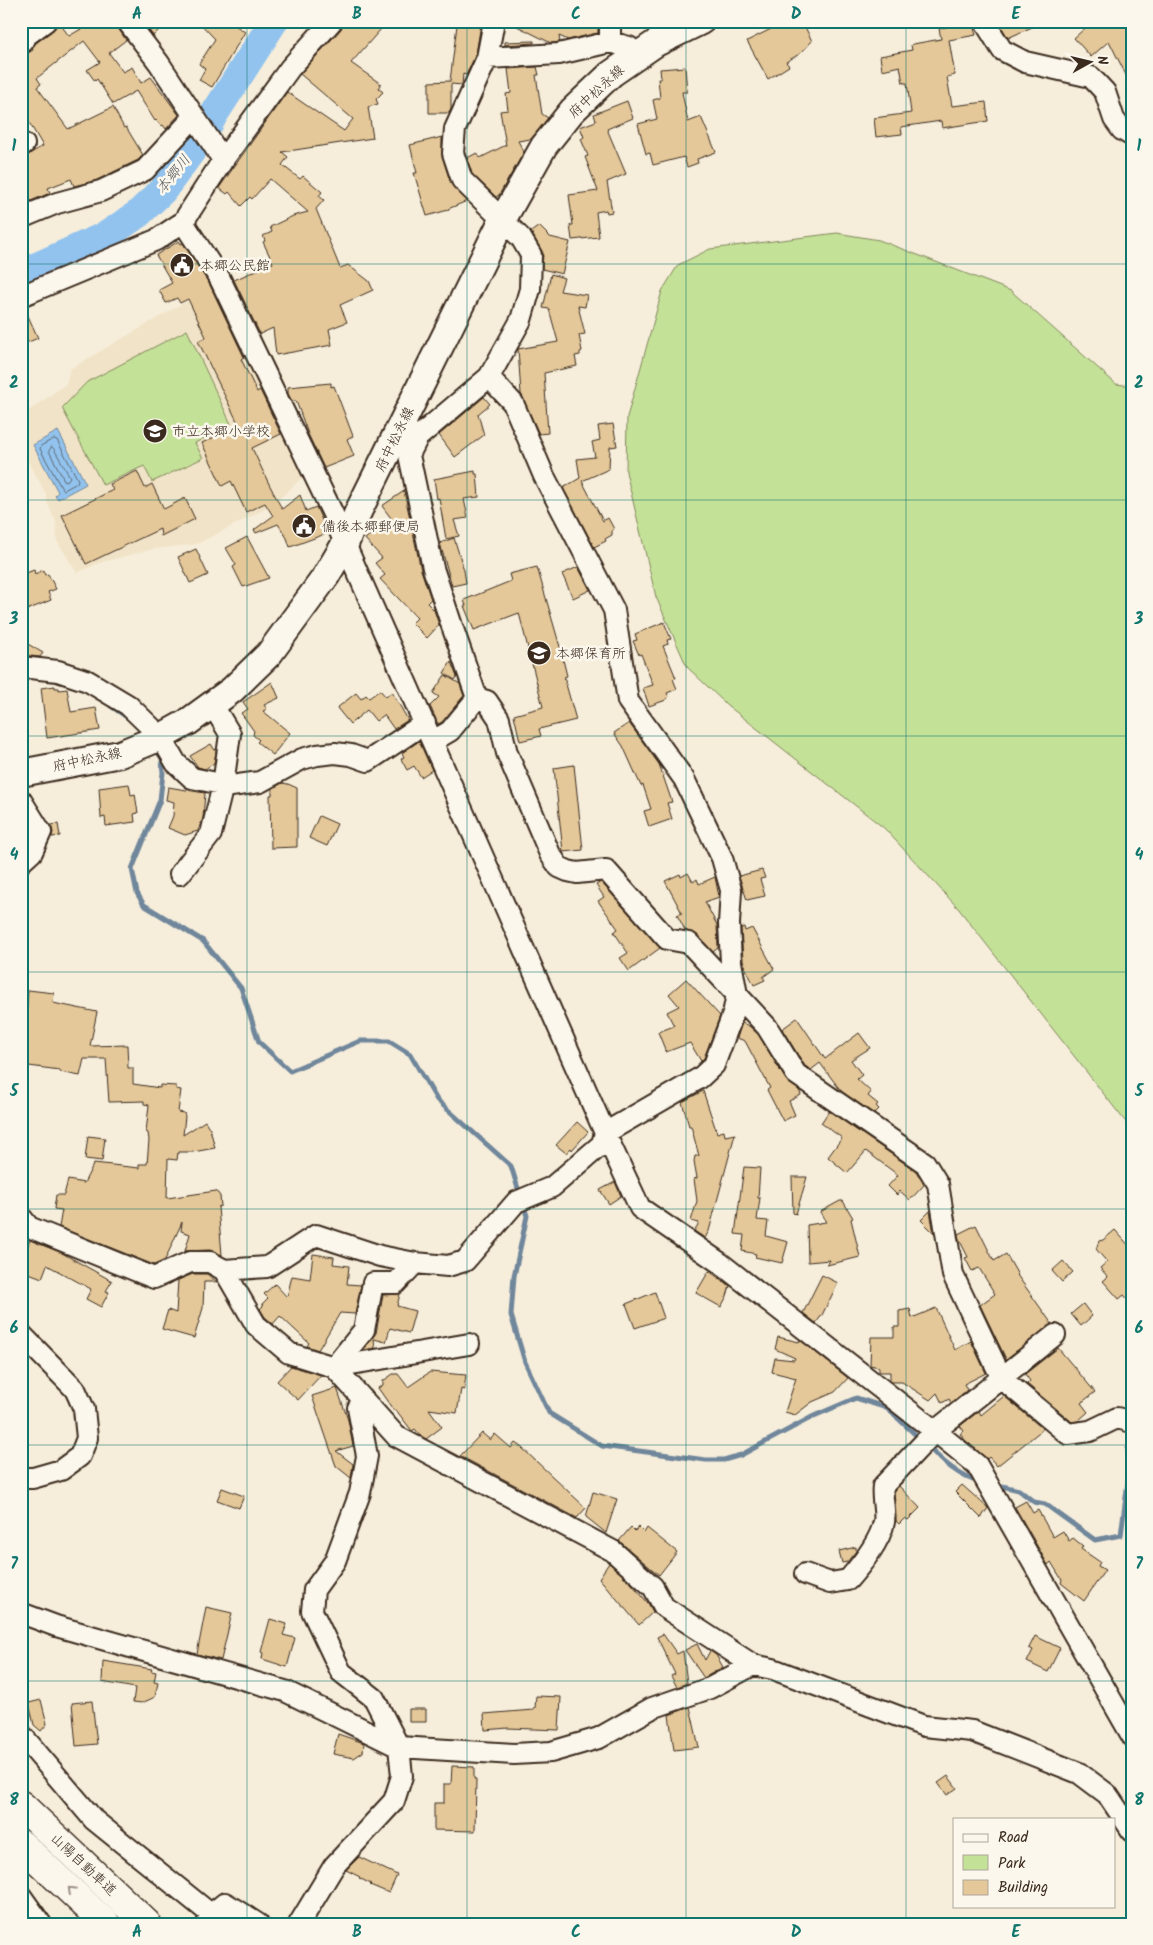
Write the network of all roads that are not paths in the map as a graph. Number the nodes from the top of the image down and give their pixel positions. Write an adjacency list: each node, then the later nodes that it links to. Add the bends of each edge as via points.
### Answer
1 (46, 21): 9 (street, via 27,35)
2 (127, 21): 12 (street)
3 (332, 21): 14 (street, via 290,68)
4 (494, 21): 11 (street)
5 (610, 21): 8 (street)
6 (701, 21): 10 (main road, 府中松永線)
7 (984, 21): 13 (street, via 1002,50 1025,62 1091,77 1106,92 1114,119 1122,130)
8 (610, 42): 10 (street, via 629,46); 11 (street, via 559,54)
9 (21, 44)
10 (637, 56): 16 (main road, 府中松永線, via 611,74 572,111 544,146)
11 (486, 58): 16 (street, via 455,129 453,153 462,180)
12 (194, 117): 14 (street); 15 (street, via 145,170 101,190)
13 (1132, 136)
14 (222, 160): 17 (street)
15 (21, 218)
16 (503, 219): 19 (street, via 521,238 531,255 530,289 521,320); 20 (main road, 府中松永線)
17 (183, 222): 18 (street, via 156,240); 21 (street, via 220,279 334,514)
18 (21, 296)
19 (489, 377): 20 (street); 32 (street, via 513,403 544,476 614,610 628,701 684,779 722,858 731,890 731,962)
20 (409, 432): 21 (main road, 府中松永線, via 358,512); 23 (street, via 409,456 433,568)
21 (345, 544): 24 (main road, 府中松永線, via 326,576 268,654 232,690); 25 (street)
22 (21, 667): 26 (street, via 58,671 88,681 128,705)
23 (477, 698): 25 (street, via 450,731); 32 (street, via 487,702 499,719 507,752 550,854 559,867 577,873 606,870 667,939 689,943)
24 (212, 704): 26 (main road, 府中松永線); 28 (street, via 230,734)
25 (429, 732): 28 (street, via 368,761 335,753 302,759 260,782); 33 (street)
26 (161, 737): 27 (main road, 府中松永線, via 120,754); 28 (street, via 176,762 192,778)
27 (21, 773)
28 (223, 785): 31 (street, via 211,834)
29 (21, 800): 30 (street, via 41,832 32,852)
30 (21, 862)
31 (180, 874)
32 (738, 995): 33 (street, via 714,1065 700,1078); 41 (street, via 767,1028 796,1074 925,1164 938,1184 953,1275)
33 (605, 1133): 35 (street, via 602,1144 552,1187 516,1202 465,1261 448,1266); 44 (street, via 640,1208 720,1263)
34 (21, 1217): 36 (street, via 29,1226 154,1278 190,1262 210,1262)
35 (415, 1263): 36 (street, via 380,1256 316,1235 267,1268); 40 (street, via 396,1283 373,1282 364,1330)
36 (224, 1270): 40 (street, via 256,1325 289,1354)
37 (21, 1334): 45 (street, via 75,1389 84,1409 87,1438 80,1456 62,1470)
38 (1055, 1335): 41 (street)
39 (469, 1344): 40 (street)
40 (334, 1367): 42 (street)
41 (1002, 1379): 43 (street, via 1068,1434 1090,1431 1117,1418); 44 (street)
42 (363, 1399): 48 (street, via 396,1436 613,1551 653,1587 664,1607); 51 (street, via 358,1408 367,1456 360,1493 335,1561 314,1590 312,1611 341,1672 374,1698)
43 (1132, 1422)
44 (935, 1430): 46 (street, via 883,1486 884,1521 863,1563 848,1580 830,1583); 50 (street, via 977,1466)
45 (21, 1478)
46 (805, 1574)
47 (21, 1613): 51 (street, via 56,1626 285,1691)
48 (753, 1665): 51 (street, via 710,1688 652,1708 599,1738 551,1752 514,1754); 53 (street, via 773,1668 924,1726 972,1731 1079,1773 1107,1794)
49 (21, 1734): 56 (street, via 94,1820)
50 (1132, 1736)
51 (398, 1747): 61 (street, via 402,1776 394,1801 334,1866)
52 (21, 1805): 59 (highway, 山陽自動車道)
53 (1132, 1831)
54 (21, 1844): 58 (highway, 山陽自動車道, one-way to 54)
55 (21, 1896): 57 (street)
56 (213, 1921): 60 (street, via 225,1903)
57 (41, 1924)
58 (106, 1924)
59 (147, 1924)
60 (258, 1924)
61 (299, 1924)

